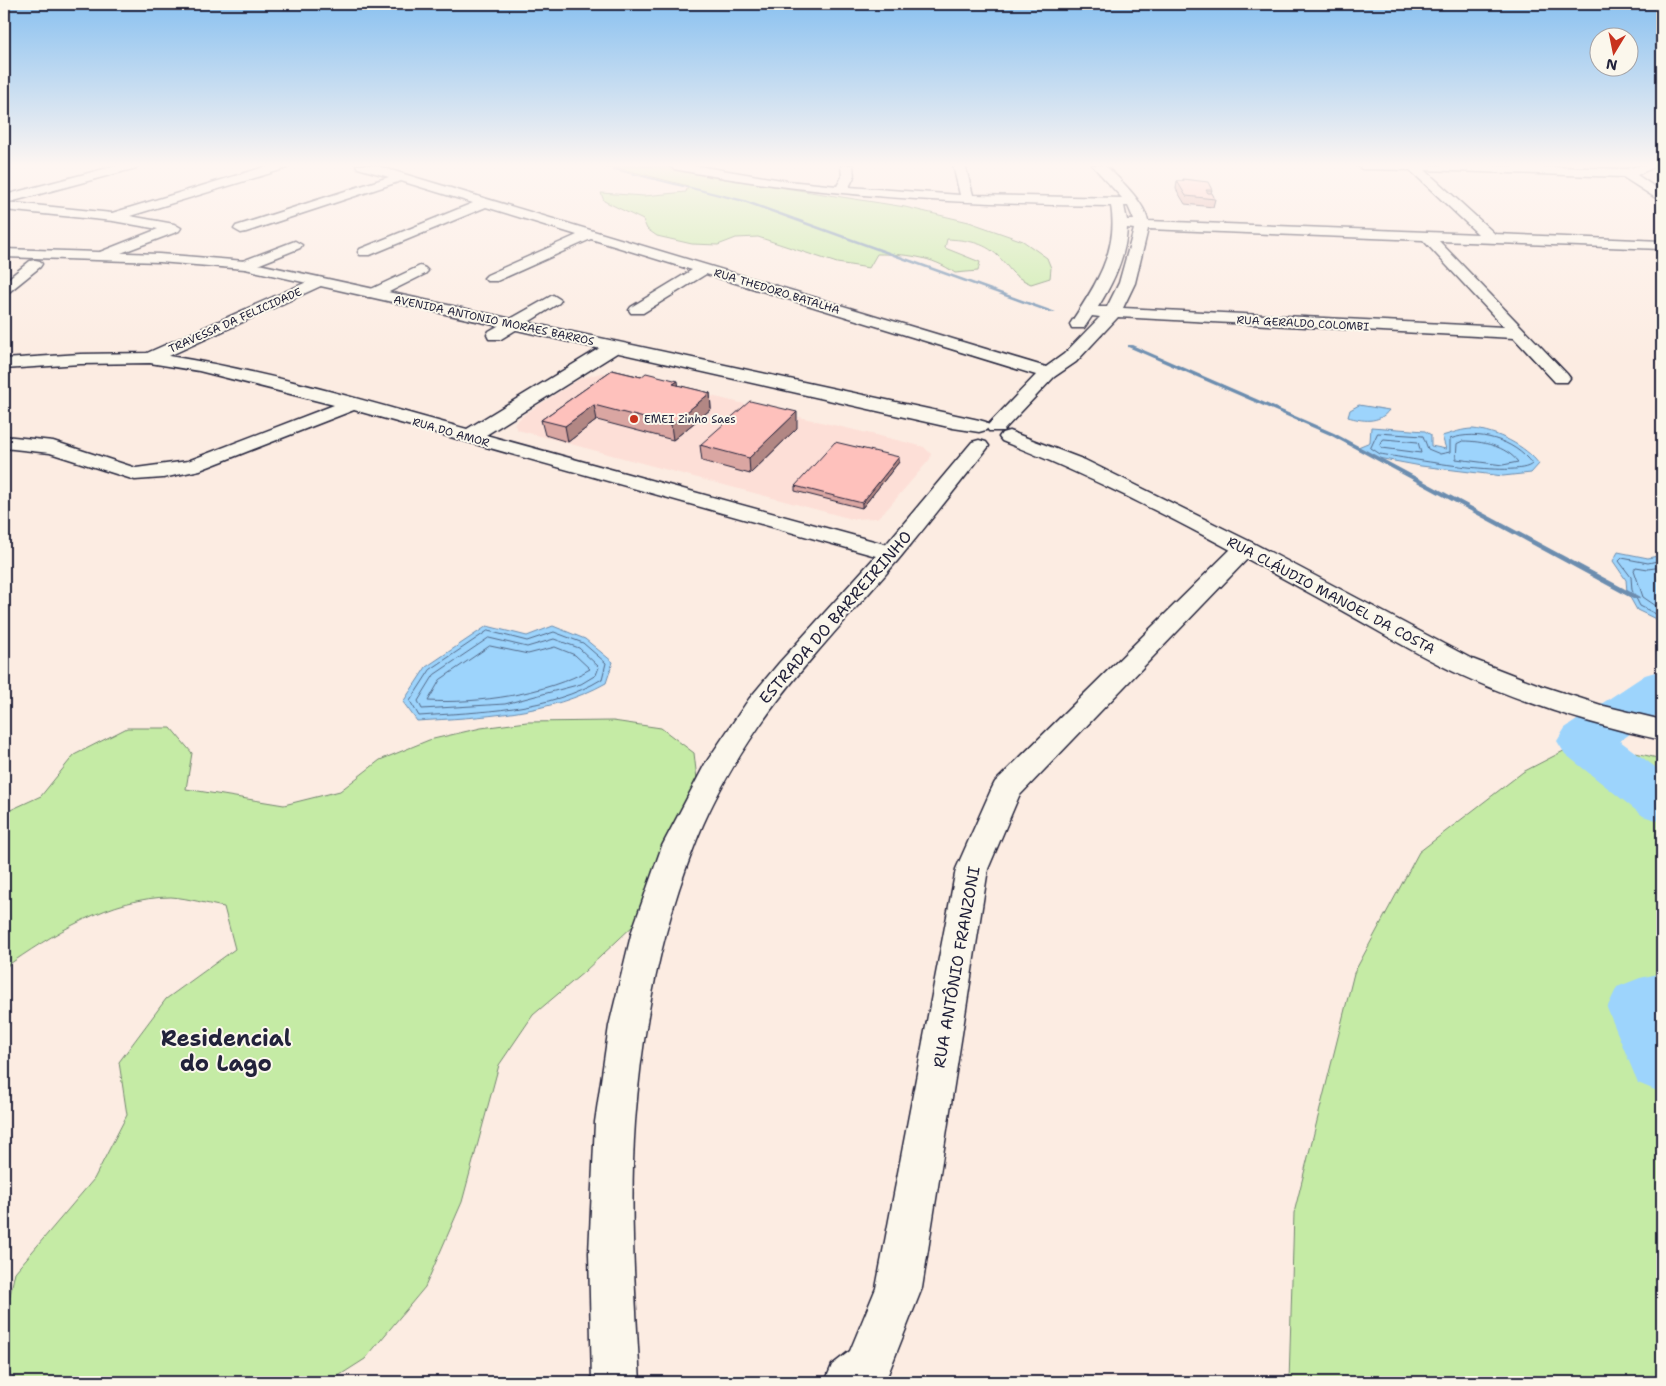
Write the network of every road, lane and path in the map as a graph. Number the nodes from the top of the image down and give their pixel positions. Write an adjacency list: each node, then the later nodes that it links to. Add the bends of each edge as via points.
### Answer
1 (170, 230): 15 (street)
2 (419, 230): 13 (street)
3 (575, 230): 8 (street, RUA THEDORO BATALHA)
4 (1120, 230): 28 (street, via 1106,282)
5 (1141, 230): 29 (street, via 1127,283)
6 (1254, 230): 9 (street)
7 (1482, 230): 10 (street)
8 (590, 234): 19 (street, RUA THEDORO BATALHA); 21 (street)
9 (1428, 237): 10 (street); 32 (street)
10 (1493, 240): 12 (street)
11 (295, 245): 18 (street)
12 (1662, 245)
13 (365, 252)
14 (4, 253): 15 (street, AVENIDA ANTONIO MORAES BARROS)
15 (106, 255): 18 (street, AVENIDA ANTONIO MORAES BARROS)
16 (4, 263): 17 (street, AVENIDA ANTONIO MORAES BARROS)
17 (35, 264): 23 (street); 24 (street, AVENIDA ANTONIO MORAES BARROS, via 198,271)
18 (245, 265): 22 (street, AVENIDA ANTONIO MORAES BARROS)
19 (704, 269): 27 (street); 39 (street, RUA THEDORO BATALHA)
20 (420, 271): 25 (street)
21 (492, 278)
22 (318, 282): 24 (street, TRAVESSA DA FELICIDADE); 25 (street, AVENIDA ANTONIO MORAES BARROS)
23 (4, 290)
24 (300, 291): 33 (street, AVENIDA ANTONIO MORAES BARROS); 36 (street, TRAVESSA DA FELICIDADE)
25 (373, 294): 30 (street, AVENIDA ANTONIO MORAES BARROS)
26 (553, 300): 30 (street)
27 (637, 310)
28 (1088, 311): 29 (street, RUA GERALDO COLOMBI); 31 (street)
29 (1112, 314): 32 (street, RUA GERALDO COLOMBI); 39 (street, via 1070,358)
30 (512, 324): 33 (street); 34 (street, AVENIDA ANTONIO MORAES BARROS)
31 (1071, 333)
32 (1518, 333): 40 (street)
33 (495, 334): 37 (street, AVENIDA ANTONIO MORAES BARROS)
34 (614, 347): 37 (street); 42 (street, AVENIDA ANTONIO MORAES BARROS, via 953,422)
35 (1060, 347): 39 (street)
36 (150, 358): 38 (street, RUA DO AMOR); 41 (street, RUA DO AMOR, via 199,366)
37 (597, 358): 42 (street, AVENIDA ANTONIO MORAES BARROS); 43 (street)
38 (4, 364)
39 (1048, 373): 42 (street, ESTRADA DO BARREIRINHO)
40 (1561, 378)
41 (353, 404): 43 (street, RUA DO AMOR); 44 (street, via 193,466 163,472 135,474 53,447)
42 (986, 435): 45 (street, RUA CLÁUDIO MANOEL DA COSTA, via 1078,464); 46 (street, ESTRADA DO BARREIRINHO)
43 (468, 437): 46 (street, RUA DO AMOR)
44 (4, 442)
45 (1245, 548): 47 (street, RUA CLÁUDIO MANOEL DA COSTA, via 1463,665 1532,693); 49 (street, RUA ANTÔNIO FRANZONI, via 1006,790 972,869 899,1288 867,1368)
46 (891, 553): 48 (street, ESTRADA DO BARREIRINHO, via 759,706 727,756 678,846 649,930 628,1026 615,1122 611,1253)
47 (1662, 730)
48 (616, 1382)
49 (849, 1382)

